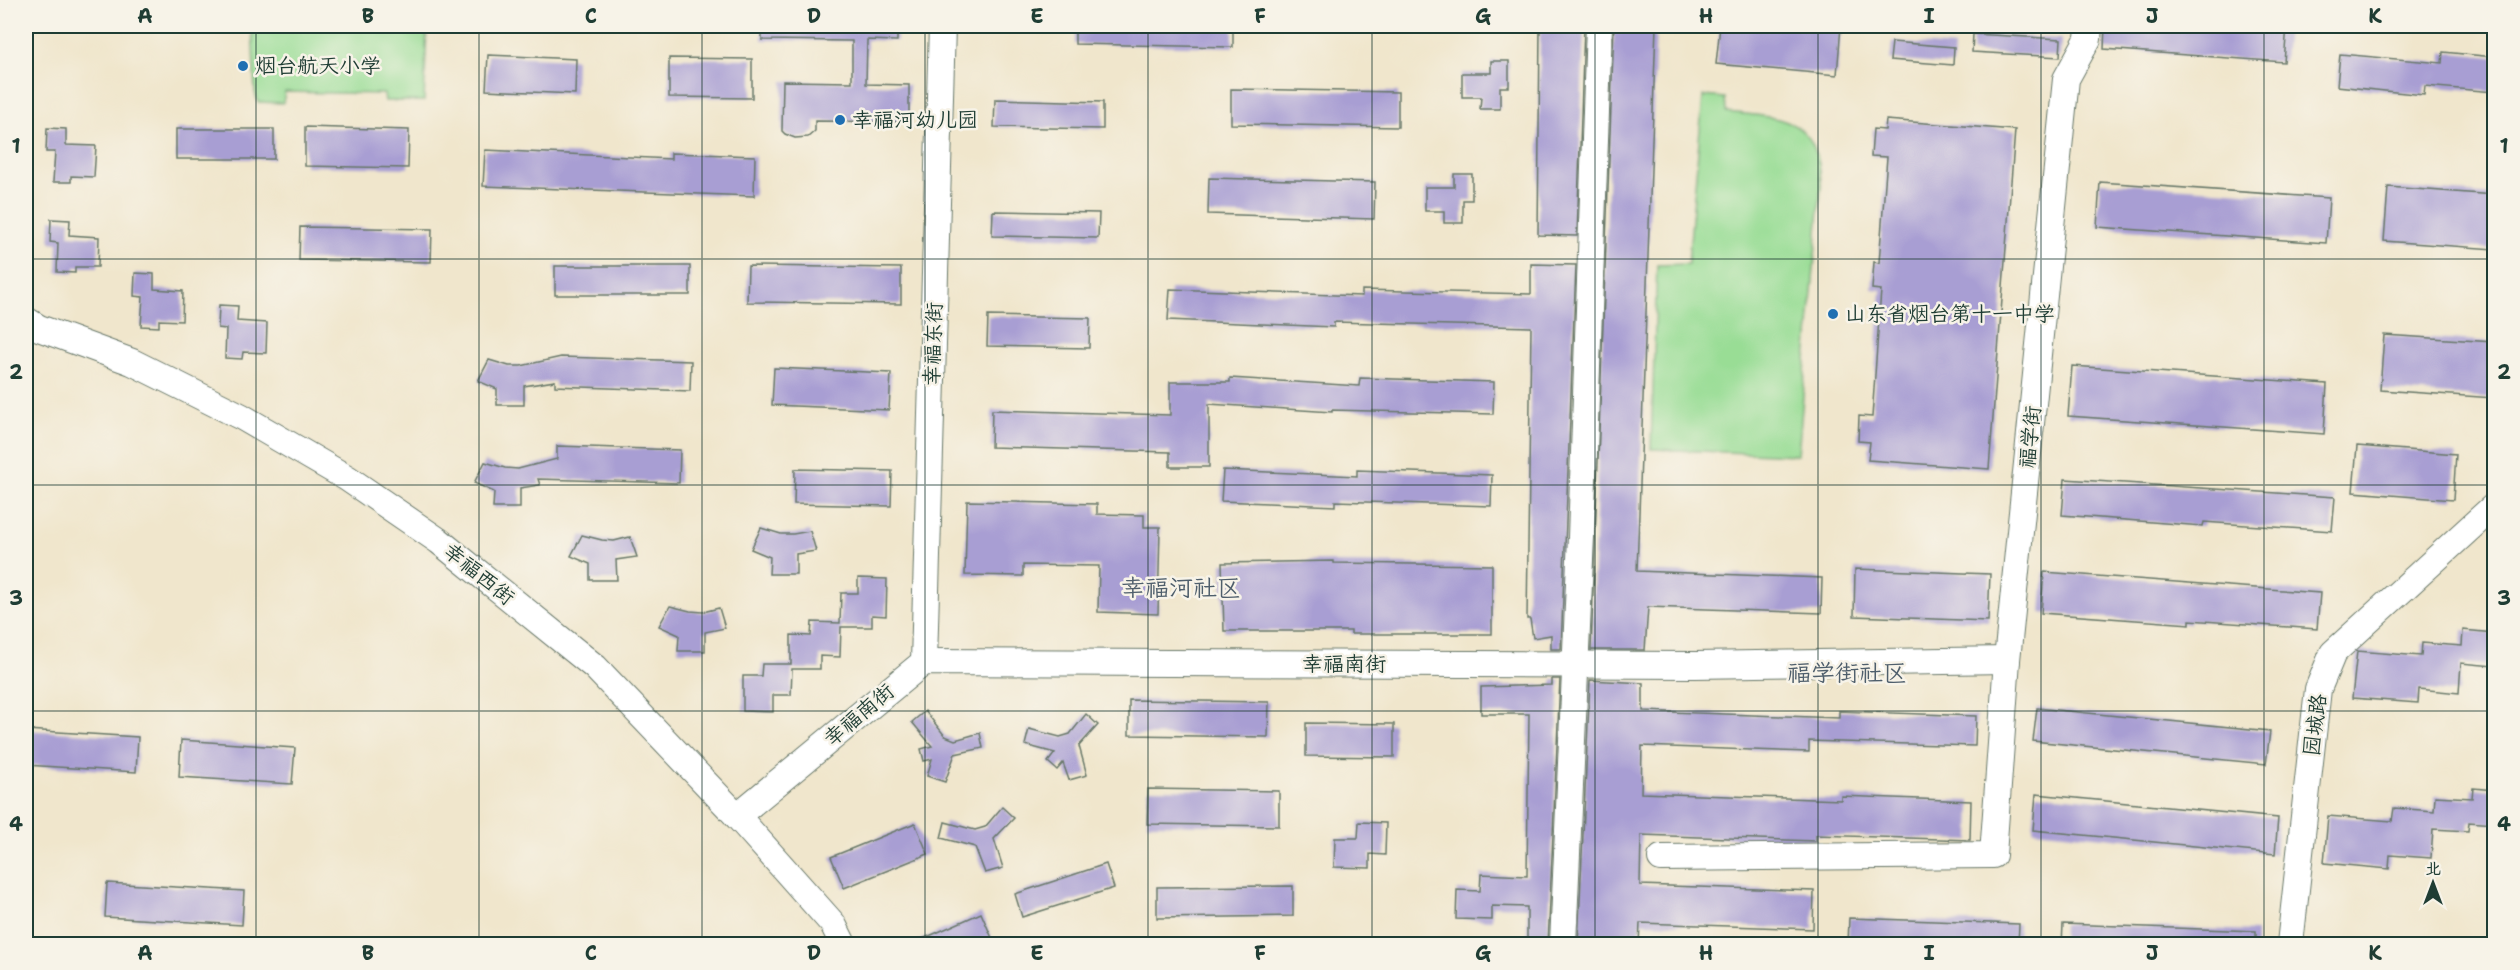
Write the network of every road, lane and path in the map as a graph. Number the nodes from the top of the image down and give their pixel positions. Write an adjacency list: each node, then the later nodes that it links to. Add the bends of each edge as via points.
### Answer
1 (942, 26): 7 (street, 幸福东街)
2 (1599, 26): 11 (street)
3 (2089, 26): 6 (street, 福学街, via 2088,39 2066,79)
4 (26, 320): 8 (street, 幸福西街, via 132,362 242,417 347,478 439,541 595,667)
5 (2494, 506): 12 (street, 园城路, via 2333,653 2318,689)
6 (2007, 660): 7 (street, 幸福南街, via 1695,665); 9 (street, 福学街, via 1993,855)
7 (924, 662): 8 (street, 幸福南街)
8 (737, 816): 10 (street, 幸福西街, via 833,924)
9 (1661, 858)
10 (843, 945)
11 (1563, 945)
12 (2290, 945)

